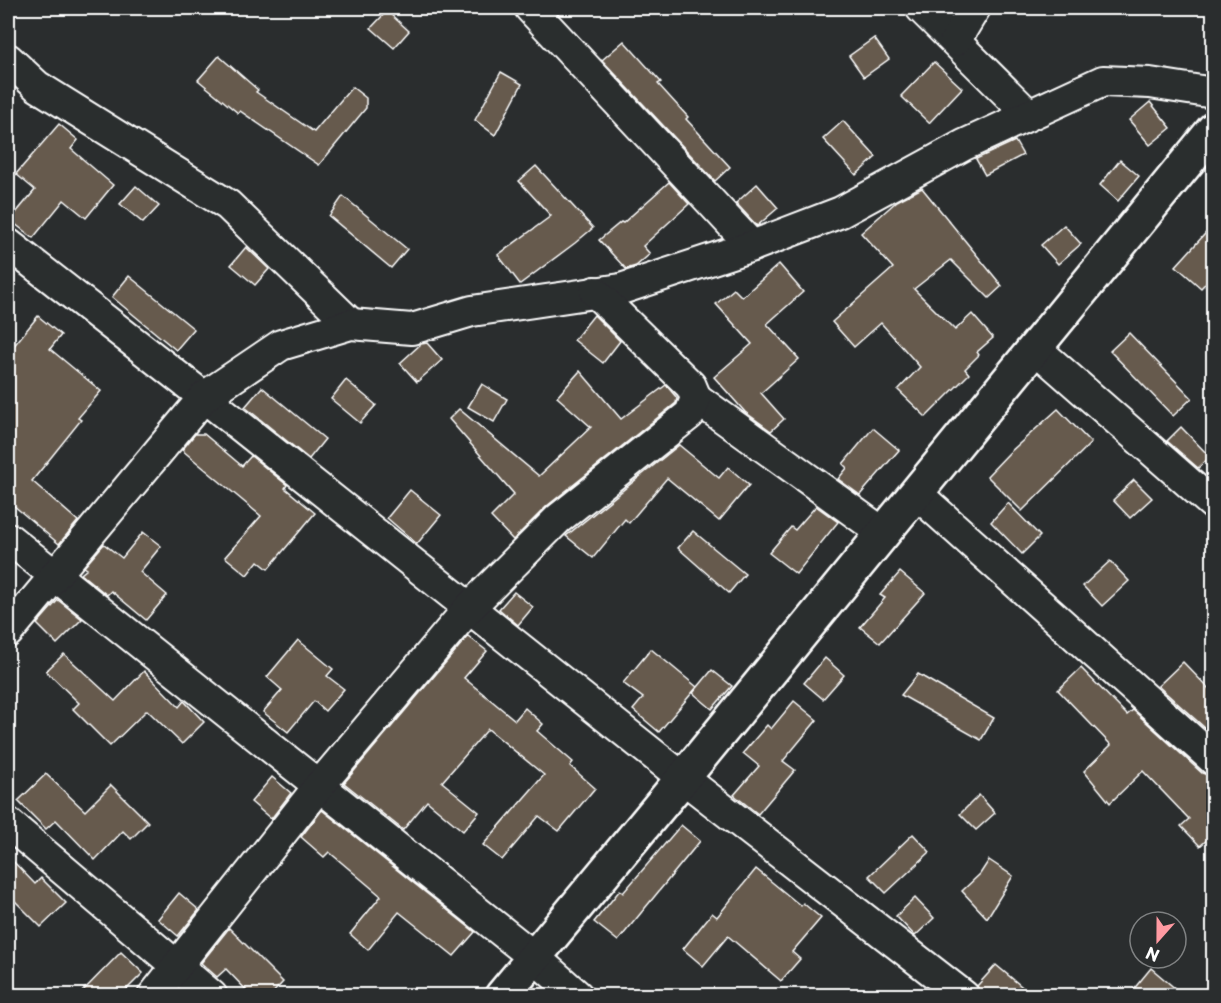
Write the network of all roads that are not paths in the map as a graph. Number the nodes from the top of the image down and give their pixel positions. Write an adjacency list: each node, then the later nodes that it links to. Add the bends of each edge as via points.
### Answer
1 (530, 8): 10 (street)
2 (921, 8): 4 (street)
3 (975, 8): 4 (street)
4 (955, 41): 7 (street)
5 (8, 59): 12 (street, via 37,86 228,205)
6 (1214, 93): 7 (street, via 1150,83 1103,81)
7 (1029, 115): 10 (street, via 964,145 841,212)
8 (1214, 129): 13 (street)
9 (8, 244): 14 (street)
10 (752, 246): 11 (street, via 621,289)
11 (595, 292): 12 (street, via 472,311 412,329); 15 (street, via 686,380)
12 (351, 324): 14 (street, via 281,345)
13 (1035, 348): 16 (street); 17 (street)
14 (204, 397): 20 (street); 21 (street)
15 (696, 398): 18 (street); 21 (street, via 690,414 558,519)
16 (916, 493): 18 (street); 23 (street)
17 (1214, 505)
18 (883, 533): 24 (street)
19 (8, 538): 20 (street)
20 (54, 576): 22 (street); 25 (street)
21 (469, 608): 24 (street); 25 (street)
22 (8, 632)
23 (1214, 760)
24 (683, 778): 27 (street); 33 (street)
25 (319, 786): 27 (street); 28 (street)
26 (8, 823): 28 (street)
27 (534, 957): 31 (street); 32 (street)
28 (177, 966): 29 (street); 30 (street)
29 (153, 996)
30 (212, 996)
31 (502, 996)
32 (578, 996)
33 (964, 996)

